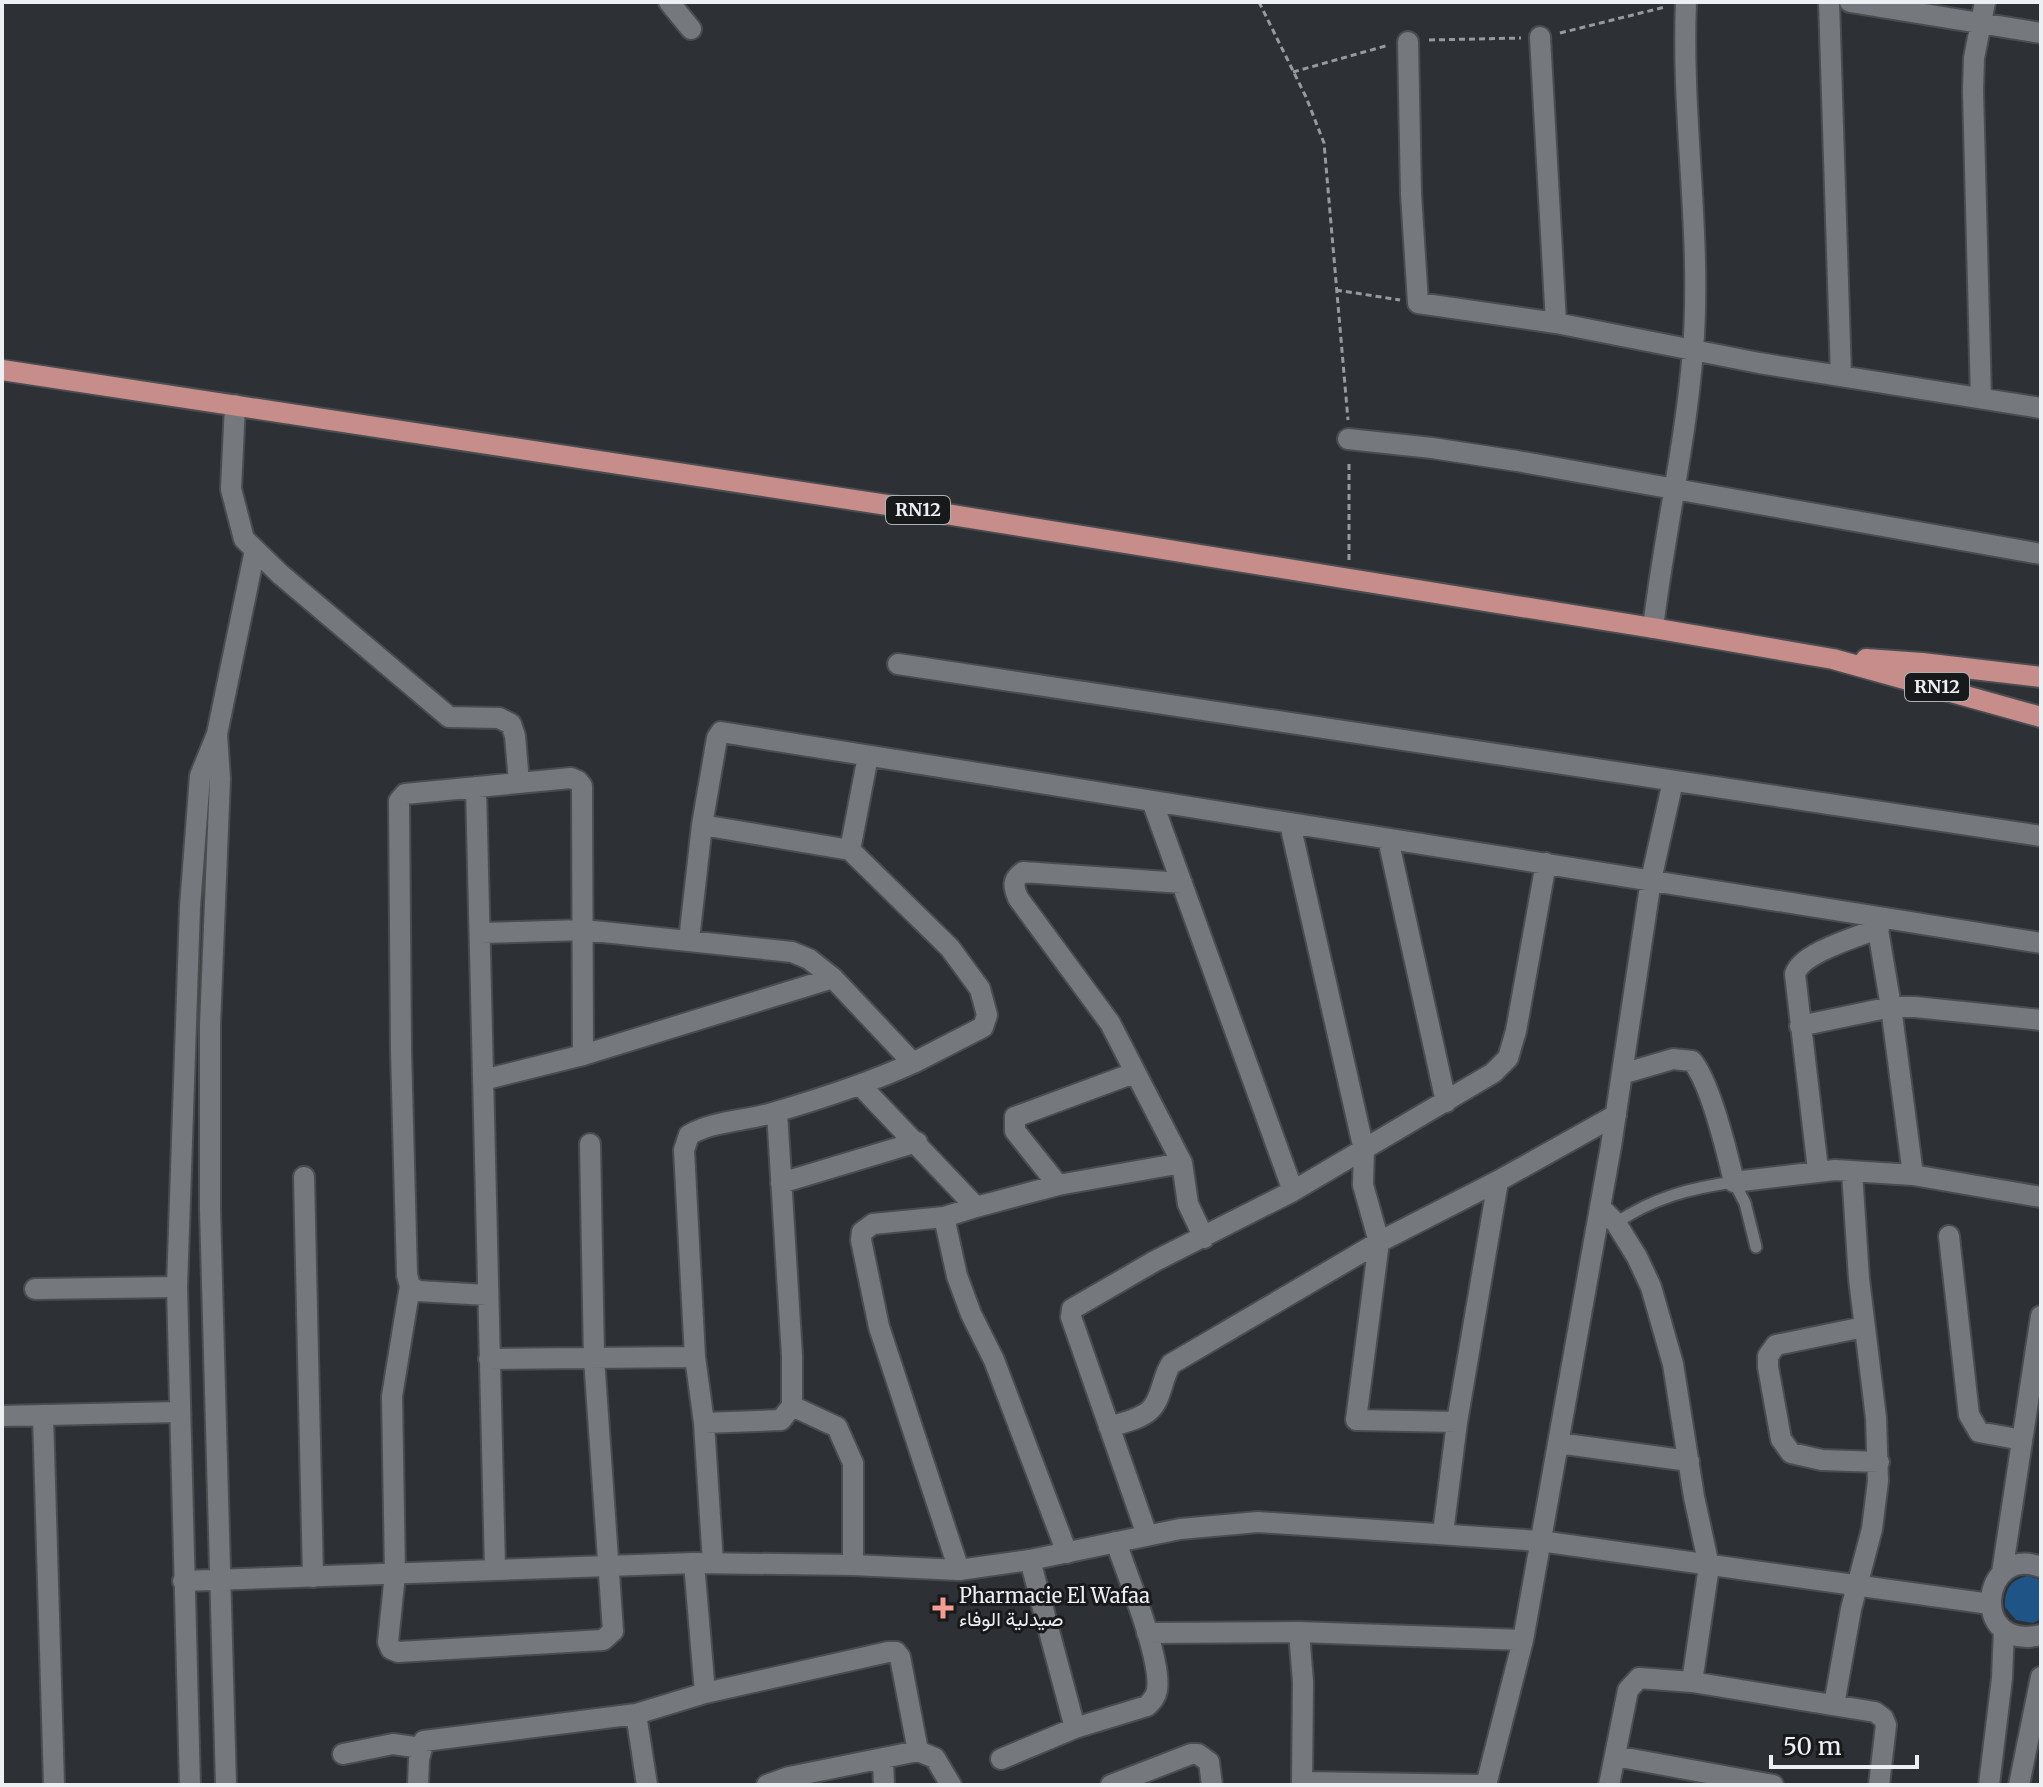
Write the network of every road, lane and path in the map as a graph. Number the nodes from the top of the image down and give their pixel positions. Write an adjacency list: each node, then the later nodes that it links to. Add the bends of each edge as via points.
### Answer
1 (669, 2): 8 (street)
2 (1259, 2): 12 (path)
3 (1686, 2): 10 (path); 16 (street, via 1696,274)
4 (1829, 2): 18 (street)
5 (1850, 2): 7 (street)
6 (1985, 2): 7 (street)
7 (1979, 24): 9 (street); 19 (street, via 1973,91)
8 (691, 29)
9 (2041, 33)
10 (1540, 37): 11 (path); 15 (street)
11 (1408, 42): 12 (path); 14 (street)
12 (1293, 72): 13 (path, via 1324,143)
13 (1336, 290): 14 (path); 22 (path)
14 (1418, 303): 15 (street)
15 (1556, 323): 16 (street)
16 (1693, 350): 18 (street); 23 (street)
17 (2, 370): 20 (main road, RN12)
18 (1841, 376): 19 (street)
19 (1981, 398): 21 (street)
20 (235, 405): 24 (street, via 231,489 244,539); 26 (main road, RN12)
21 (2041, 408)
22 (1348, 439): 23 (street, via 1517,461); 26 (path)
23 (1673, 490): 25 (street); 27 (street)
24 (255, 550): 32 (street); 35 (street, via 449,717 499,718 511,724)
25 (2041, 554)
26 (1348, 580): 27 (main road, RN12)
27 (1653, 628): 28 (main road, RN12)
28 (1833, 659): 30 (main road, RN12); 31 (main road, RN12)
29 (898, 664): 34 (street)
30 (2041, 677)
31 (2041, 717)
32 (217, 734): 87 (street, via 200,776 190,907); 122 (street, via 210,1210)
33 (868, 756): 37 (street); 39 (street, via 721,732); 42 (street)
34 (1673, 781): 40 (street); 44 (street)
35 (519, 782): 36 (street); 47 (street, via 571,778 582,786)
36 (476, 787): 48 (street); 86 (street, via 405,794 399,801)
37 (1152, 801): 38 (street); 45 (street)
38 (1290, 824): 41 (street); 66 (street)
39 (702, 825): 42 (street); 49 (street)
40 (2041, 836)
41 (1388, 839): 43 (street); 61 (street)
42 (850, 850): 56 (street, via 950,948 985,1003 983,1027)
43 (1546, 863): 44 (street); 61 (street, via 1511,1050 1493,1073)
44 (1651, 880): 46 (street); 58 (street)
45 (1182, 883): 57 (street, via 1023,872 1013,886 1110,1023); 76 (street)
46 (1877, 922): 50 (street); 52 (street); 54 (street, via 1801,962 1795,980)
47 (584, 930): 48 (street); 49 (street); 55 (street)
48 (480, 933): 59 (street)
49 (689, 940): 51 (street, via 792,952)
50 (2041, 943)
51 (833, 978): 55 (street); 56 (street)
52 (1891, 1007): 53 (street); 54 (street); 70 (street)
53 (2041, 1020)
54 (1800, 1026): 68 (street)
55 (583, 1055): 59 (street)
56 (913, 1063): 60 (street)
57 (1134, 1073): 67 (street); 75 (street, via 1015,1117 1015,1131)
58 (1622, 1074): 63 (street); 73 (street, via 1673,1059 1692,1061)
59 (483, 1080): 89 (street)
60 (861, 1086): 62 (street); 64 (street)
61 (1446, 1102): 66 (street)
62 (777, 1112): 74 (street); 92 (street, via 700,1129 685,1142)
63 (1616, 1115): 72 (street); 79 (street)
64 (917, 1142): 74 (street); 78 (street)
65 (590, 1144): 93 (street)
66 (1364, 1150): 76 (street); 84 (street, via 1363,1185)
67 (1182, 1163): 75 (street); 83 (street, via 1188,1204)
68 (1818, 1170): 69 (street); 73 (street)
69 (1852, 1172): 70 (street); 91 (street)
70 (1913, 1175): 77 (street)
71 (304, 1177): 121 (street)
72 (1498, 1181): 84 (street); 99 (street)
73 (1734, 1182): 81 (lane, via 1660,1198); 85 (lane)
74 (781, 1183): 95 (street)
75 (1058, 1185): 78 (street)
76 (1293, 1191): 83 (street)
77 (2041, 1197)
78 (976, 1207): 80 (street)
79 (1601, 1208): 81 (street); 103 (street)
80 (944, 1217): 110 (street, via 957,1276); 118 (street, via 873,1224 861,1240 879,1327)
81 (1616, 1223): 104 (street, via 1651,1287 1666,1333)
82 (1949, 1236): 102 (street, via 1969,1415 1979,1432)
83 (1204, 1238): 101 (street, via 1072,1309)
84 (1379, 1242): 99 (street, via 1356,1420); 101 (street, via 1171,1364 1148,1413)
85 (1756, 1247)
86 (410, 1286): 89 (street, via 418,1291); 120 (street, via 392,1396)
87 (177, 1287): 88 (street); 96 (street)
88 (35, 1289)
89 (487, 1295): 94 (street)
90 (2041, 1316): 102 (street)
91 (1864, 1327): 105 (street); 105 (street, via 1776,1345 1768,1367 1781,1439 1791,1453)
92 (695, 1357): 93 (street); 100 (street)
93 (594, 1358): 94 (street); 113 (street)
94 (489, 1359): 117 (street)
95 (792, 1406): 100 (street, via 781,1420); 114 (street, via 837,1427 853,1463)
96 (178, 1412): 97 (street); 123 (street)
97 (43, 1415): 98 (street); 146 (street)
98 (2, 1416)
99 (1457, 1422): 106 (street)
100 (704, 1423): 112 (street)
101 (1109, 1427): 107 (street)
102 (2022, 1440): 119 (street)
103 (1558, 1443): 104 (street); 108 (street)
104 (1689, 1461): 115 (street)
105 (1879, 1462): 124 (street, via 1876,1506)
106 (1443, 1533): 107 (street, via 1258,1522); 108 (street)
107 (1147, 1535): 109 (street)
108 (1540, 1541): 115 (street); 130 (street)
109 (1116, 1542): 110 (street); 128 (street)
110 (1067, 1553): 111 (street)
111 (1030, 1560): 118 (street); 136 (street)
112 (703, 1563): 113 (street); 114 (street); 133 (street)
113 (610, 1565): 117 (street); 120 (street, via 613,1631 603,1640 398,1652 388,1642)
114 (853, 1565): 118 (street)
115 (1709, 1566): 124 (street); 132 (street)
116 (2041, 1567): 119 (street, via 2024,1564)
117 (495, 1569): 120 (street)
118 (959, 1570)
119 (2002, 1573): 125 (street, via 1992,1587)
120 (395, 1574): 121 (street)
121 (313, 1577): 122 (street)
122 (220, 1580): 123 (street); 148 (street)
123 (183, 1581): 147 (street)
124 (1858, 1586): 125 (street); 134 (street)
125 (1990, 1604): 126 (street)
126 (2004, 1630): 129 (street, via 2029,1638); 161 (street)
127 (1299, 1632): 128 (street); 130 (street); 144 (street)
128 (1147, 1633): 136 (street, via 1157,1678 1154,1699 1147,1706)
129 (2041, 1635)
130 (1523, 1640): 157 (street)
131 (2041, 1677): 162 (street)
132 (1692, 1682): 134 (street); 140 (street, via 1634,1682)
133 (705, 1693): 135 (street); 138 (street, via 896,1652)
134 (1834, 1705): 160 (street, via 1883,1718 1886,1737)
135 (636, 1714): 137 (street, via 434,1739 424,1741); 150 (street)
136 (1075, 1728): 141 (street)
137 (421, 1748): 139 (street, via 393,1744); 149 (street)
138 (918, 1751): 142 (street); 153 (street, via 935,1758)
139 (343, 1754)
140 (1615, 1756): 158 (street); 159 (street)
141 (1001, 1759)
142 (883, 1760): 143 (street); 152 (street)
143 (789, 1781): 151 (street)
144 (1302, 1783): 145 (street)
145 (1386, 1783): 156 (street)
146 (54, 1785)
147 (190, 1785)
148 (226, 1785)
149 (418, 1785)
150 (647, 1785)
151 (767, 1785)
152 (884, 1785)
153 (951, 1785)
154 (1111, 1785): 155 (street, via 1198,1754 1209,1762)
155 (1212, 1785)
156 (1478, 1785)
157 (1486, 1785)
158 (1609, 1785)
159 (1773, 1785)
160 (1879, 1785)
161 (1989, 1785)
162 (2019, 1785)

